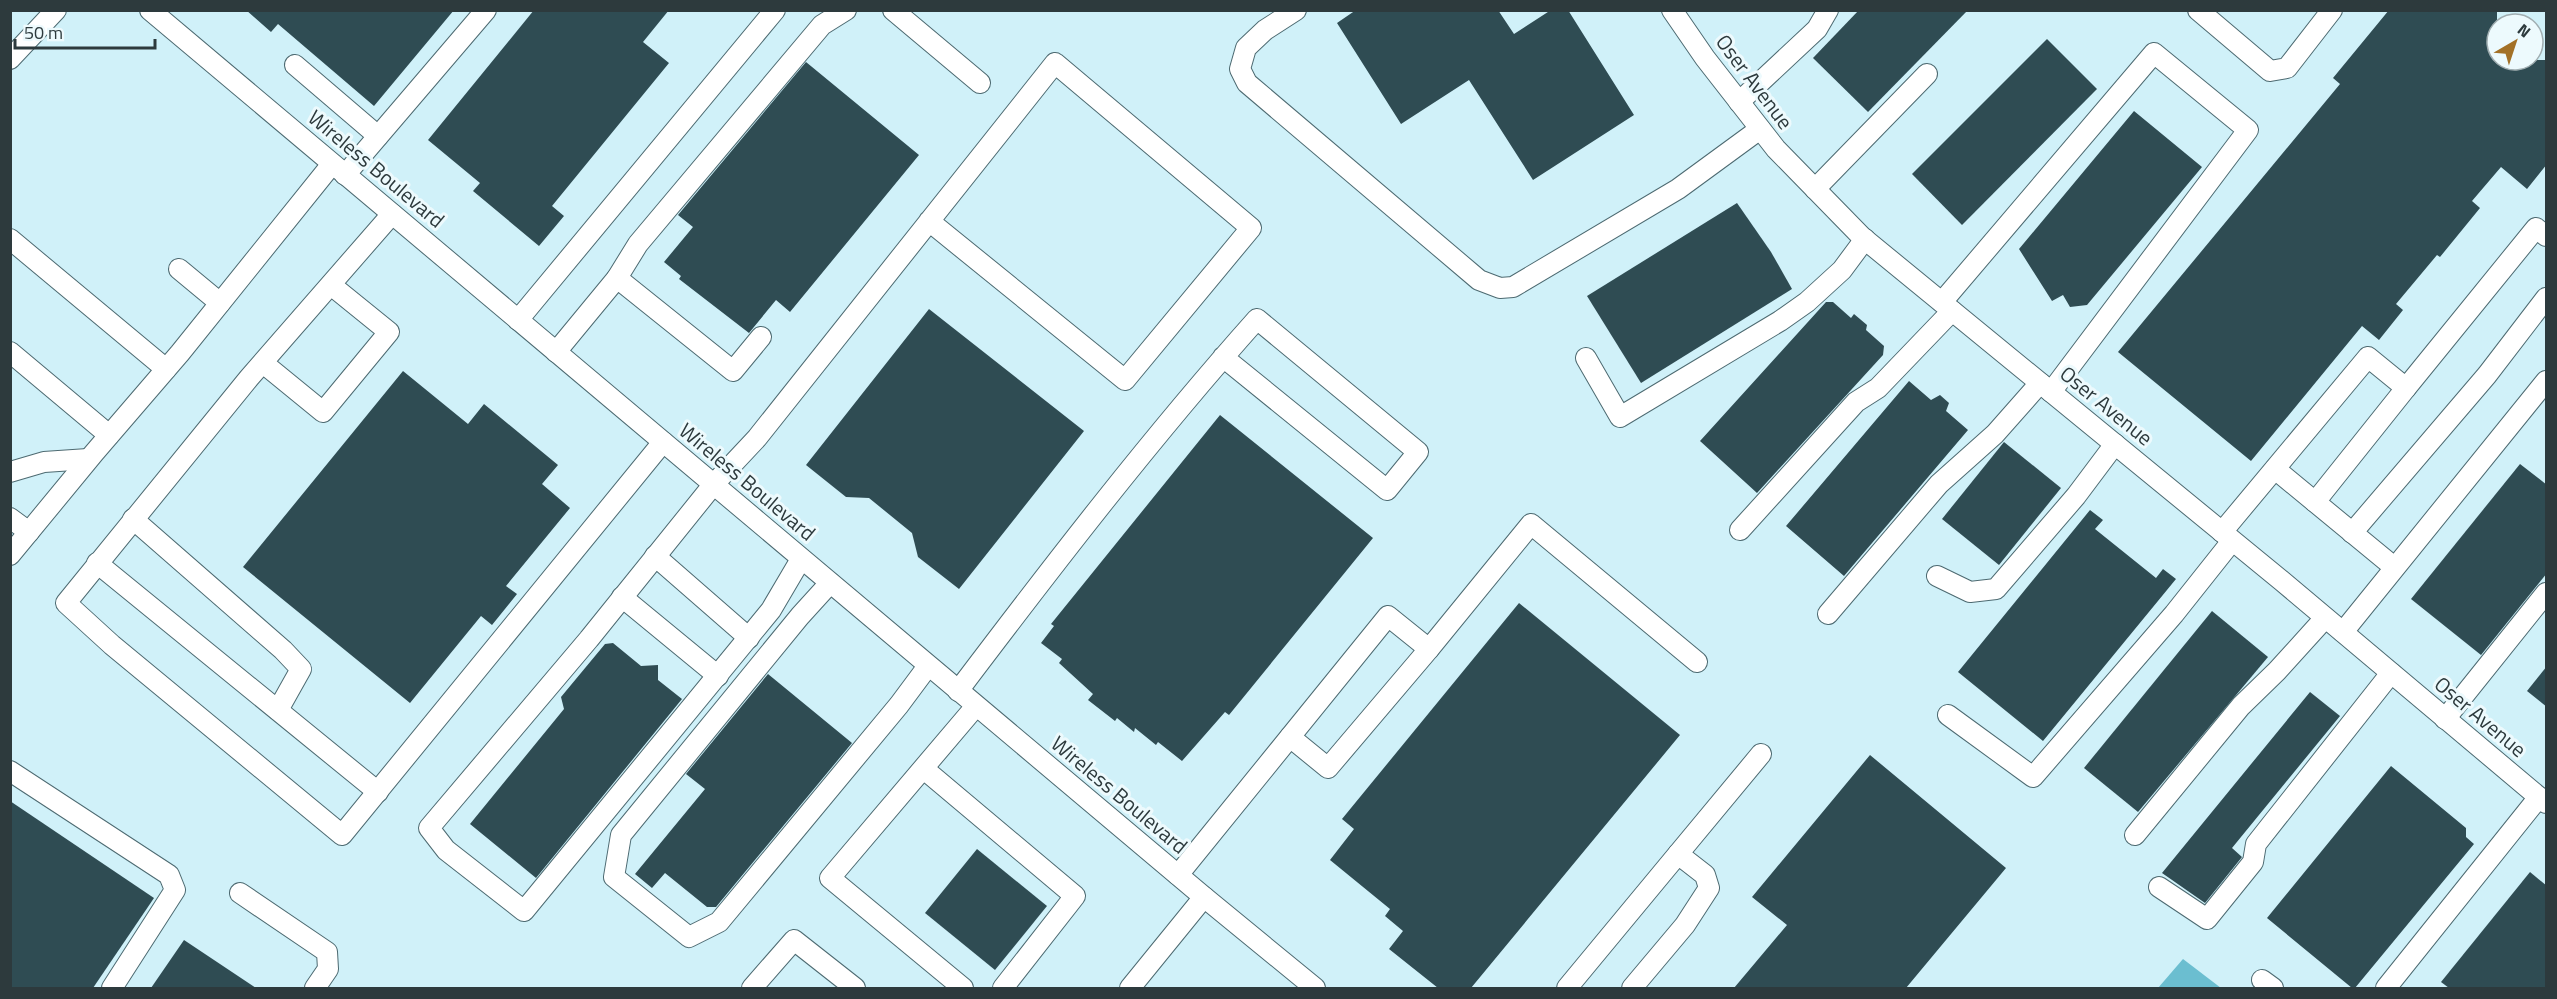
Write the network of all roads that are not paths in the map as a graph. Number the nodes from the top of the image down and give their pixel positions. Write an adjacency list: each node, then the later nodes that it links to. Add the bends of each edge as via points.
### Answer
1 (56, 10): 12 (street)
2 (150, 10): 19 (street, Wireless Boulevard)
3 (486, 10): 18 (street)
4 (775, 10): 32 (street)
5 (846, 10): 27 (street, via 822,25 639,244)
6 (893, 10): 15 (street)
7 (1296, 10): 17 (street, via 1264,30 1246,48 1240,69 1247,83 1479,280 1500,288 1513,287 1678,189)
8 (1672, 10): 16 (street, Oser Avenue)
9 (1828, 10): 16 (street, via 1817,28)
10 (2198, 10): 11 (street, via 2270,70 2287,68)
11 (2332, 10)
12 (10, 59)
13 (295, 65): 18 (street)
14 (1927, 74): 20 (street)
15 (980, 83)
16 (1739, 102): 17 (street, Oser Avenue)
17 (1760, 129): 20 (street, Oser Avenue)
18 (378, 136): 19 (street)
19 (338, 169): 21 (street, Wireless Boulevard); 30 (street)
20 (1815, 189): 25 (street, Oser Avenue)
21 (392, 214): 28 (street); 32 (street, Wireless Boulevard)
22 (929, 221): 22 (street, via 1055,63 1251,228 1125,380); 49 (street, via 757,438)
23 (2543, 226): 42 (street)
24 (10, 239): 39 (street)
25 (1865, 239): 31 (street, Oser Avenue); 37 (street, via 1820,293 1620,417)
26 (179, 269): 30 (street)
27 (617, 278): 33 (street, via 733,371); 35 (street)
28 (331, 285): 38 (street); 38 (street, via 389,332 323,412)
29 (2547, 298): 55 (street)
30 (220, 303): 39 (street)
31 (1947, 307): 41 (street, Oser Avenue); 41 (street, via 2154,53 2223,109 2248,130); 53 (street, via 1894,373 1856,402)
32 (518, 320): 35 (street, Wireless Boulevard)
33 (761, 337)
34 (10, 352): 43 (street)
35 (556, 352): 44 (street, Wireless Boulevard)
36 (1223, 357): 36 (street, via 1257,319 1418,452 1387,490); 75 (street, via 1061,555)
37 (1586, 358)
38 (263, 363): 52 (street)
39 (166, 369): 43 (street)
40 (2547, 381): 61 (street)
41 (2046, 388): 45 (street, Oser Avenue); 66 (street, via 1939,484)
42 (2406, 388): 47 (street, via 2368,357); 50 (street)
43 (109, 435): 46 (street)
44 (663, 442): 49 (street, Wireless Boulevard); 84 (street)
45 (2115, 444): 56 (street, Oser Avenue); 62 (street, via 1996,589 1970,592)
46 (88, 459): 48 (street, via 44,462); 54 (street)
47 (2275, 469): 50 (street); 56 (street)
48 (10, 472)
49 (714, 485): 58 (street); 59 (street, Wireless Boulevard)
50 (2315, 502): 55 (street)
51 (10, 518): 54 (street)
52 (133, 519): 60 (street); 77 (street, via 301,669)
53 (1740, 530)
54 (29, 532): 57 (street)
55 (2352, 533): 61 (street)
56 (2227, 537): 67 (street, Oser Avenue); 78 (street, via 2174,614 2033,777)
57 (10, 555)
58 (655, 556): 65 (street); 69 (street)
59 (801, 559): 63 (street, Wireless Boulevard); 69 (street)
60 (97, 563): 77 (street); 84 (street, via 66,603 342,835)
61 (2394, 567): 68 (street)
62 (1937, 576)
63 (830, 583): 72 (street, Wireless Boulevard); 72 (street, via 621,835 614,877 689,937 719,922)
64 (2547, 593): 79 (street)
65 (622, 597): 74 (street); 74 (street, via 429,828 446,850 524,912)
66 (1828, 614)
67 (2325, 618): 68 (street, Oser Avenue); 86 (street, via 2241,706)
68 (2343, 632): 73 (street, Oser Avenue)
69 (749, 638): 74 (street)
70 (1429, 649): 71 (street, via 1531,524); 80 (street, via 1328,768); 80 (street, via 1388,616)
71 (1697, 662)
72 (928, 666): 75 (street, Wireless Boulevard)
73 (2391, 673): 79 (street, Oser Avenue); 89 (street, via 2256,844 2253,862 2207,919)
74 (718, 676)
75 (958, 691): 76 (street, Wireless Boulevard)
76 (976, 705): 82 (street); 88 (street, Wireless Boulevard)
77 (278, 710): 84 (street)
78 (1948, 715)
79 (2445, 718): 85 (street, Oser Avenue)
80 (1290, 737): 88 (street)
81 (1761, 754): 87 (street)
82 (924, 769): 96 (street, via 830,878); 97 (street, via 1075,896)
83 (10, 771): 92 (street, via 169,875 176,890)
84 (378, 792)
85 (2543, 800): 102 (street)
86 (2135, 835)
87 (1678, 854): 100 (street); 101 (street, via 1705,876 1709,888 1685,925)
88 (1178, 875): 91 (street, Wireless Boulevard)
89 (2159, 887)
90 (240, 893): 93 (street, via 327,952 328,969)
91 (1204, 897): 98 (street); 99 (street, Wireless Boulevard)
92 (112, 988)
93 (315, 988)
94 (752, 988): 95 (street, via 794,940)
95 (855, 988)
96 (963, 988)
97 (1003, 988)
98 (1130, 988)
99 (1315, 988)
100 (1567, 988)
101 (1632, 988)
102 (2386, 988)

